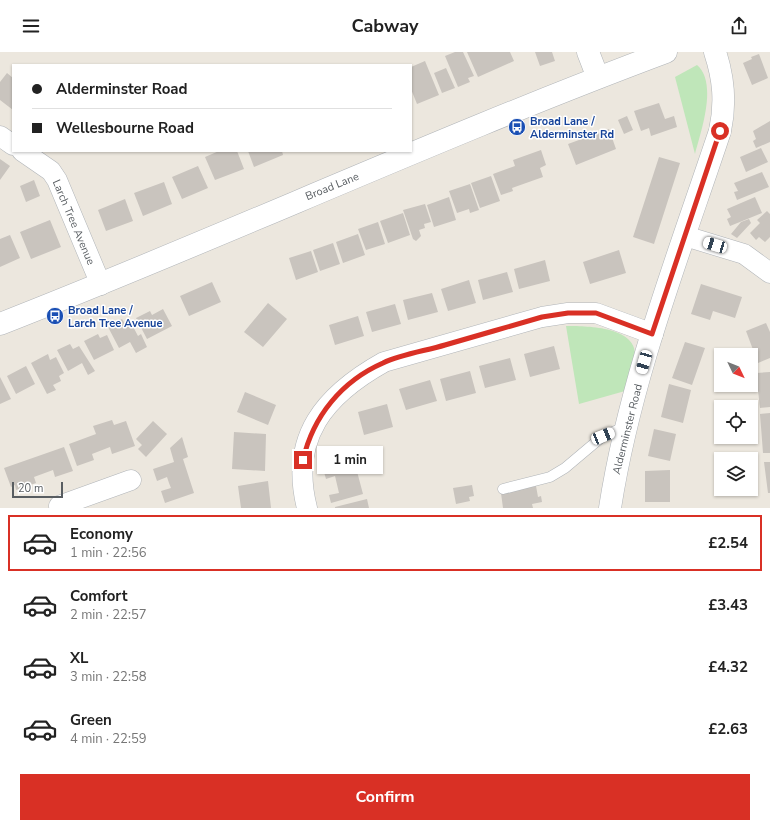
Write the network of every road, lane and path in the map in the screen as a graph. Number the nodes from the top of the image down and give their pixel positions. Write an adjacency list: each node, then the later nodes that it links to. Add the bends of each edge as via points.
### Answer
1 (588, 52): 4 (street)
2 (666, 52): 4 (street, Broad Lane)
3 (715, 52): 8 (street, Alderminster Road, via 721,71 724,112)
4 (598, 78): 10 (street, Broad Lane, via 251,219)
5 (0, 136): 6 (street)
6 (12, 144)
7 (23, 152): 10 (street, Larch Tree Avenue, via 51,171 57,180)
8 (685, 236): 9 (street, via 744,254); 12 (street, Alderminster Road)
9 (770, 273)
10 (101, 285): 11 (street, Broad Lane)
11 (0, 324)
12 (652, 334): 13 (street, Alderminster Road); 17 (street, via 596,313 568,313 542,317 384,362 344,387 316,422 306,443 303,460 302,480)
13 (627, 426): 15 (lane, via 603,436 565,468 550,477); 18 (street, Alderminster Road)
14 (131, 480): 16 (street)
15 (503, 489)
16 (60, 508)
17 (306, 508)
18 (610, 508)

